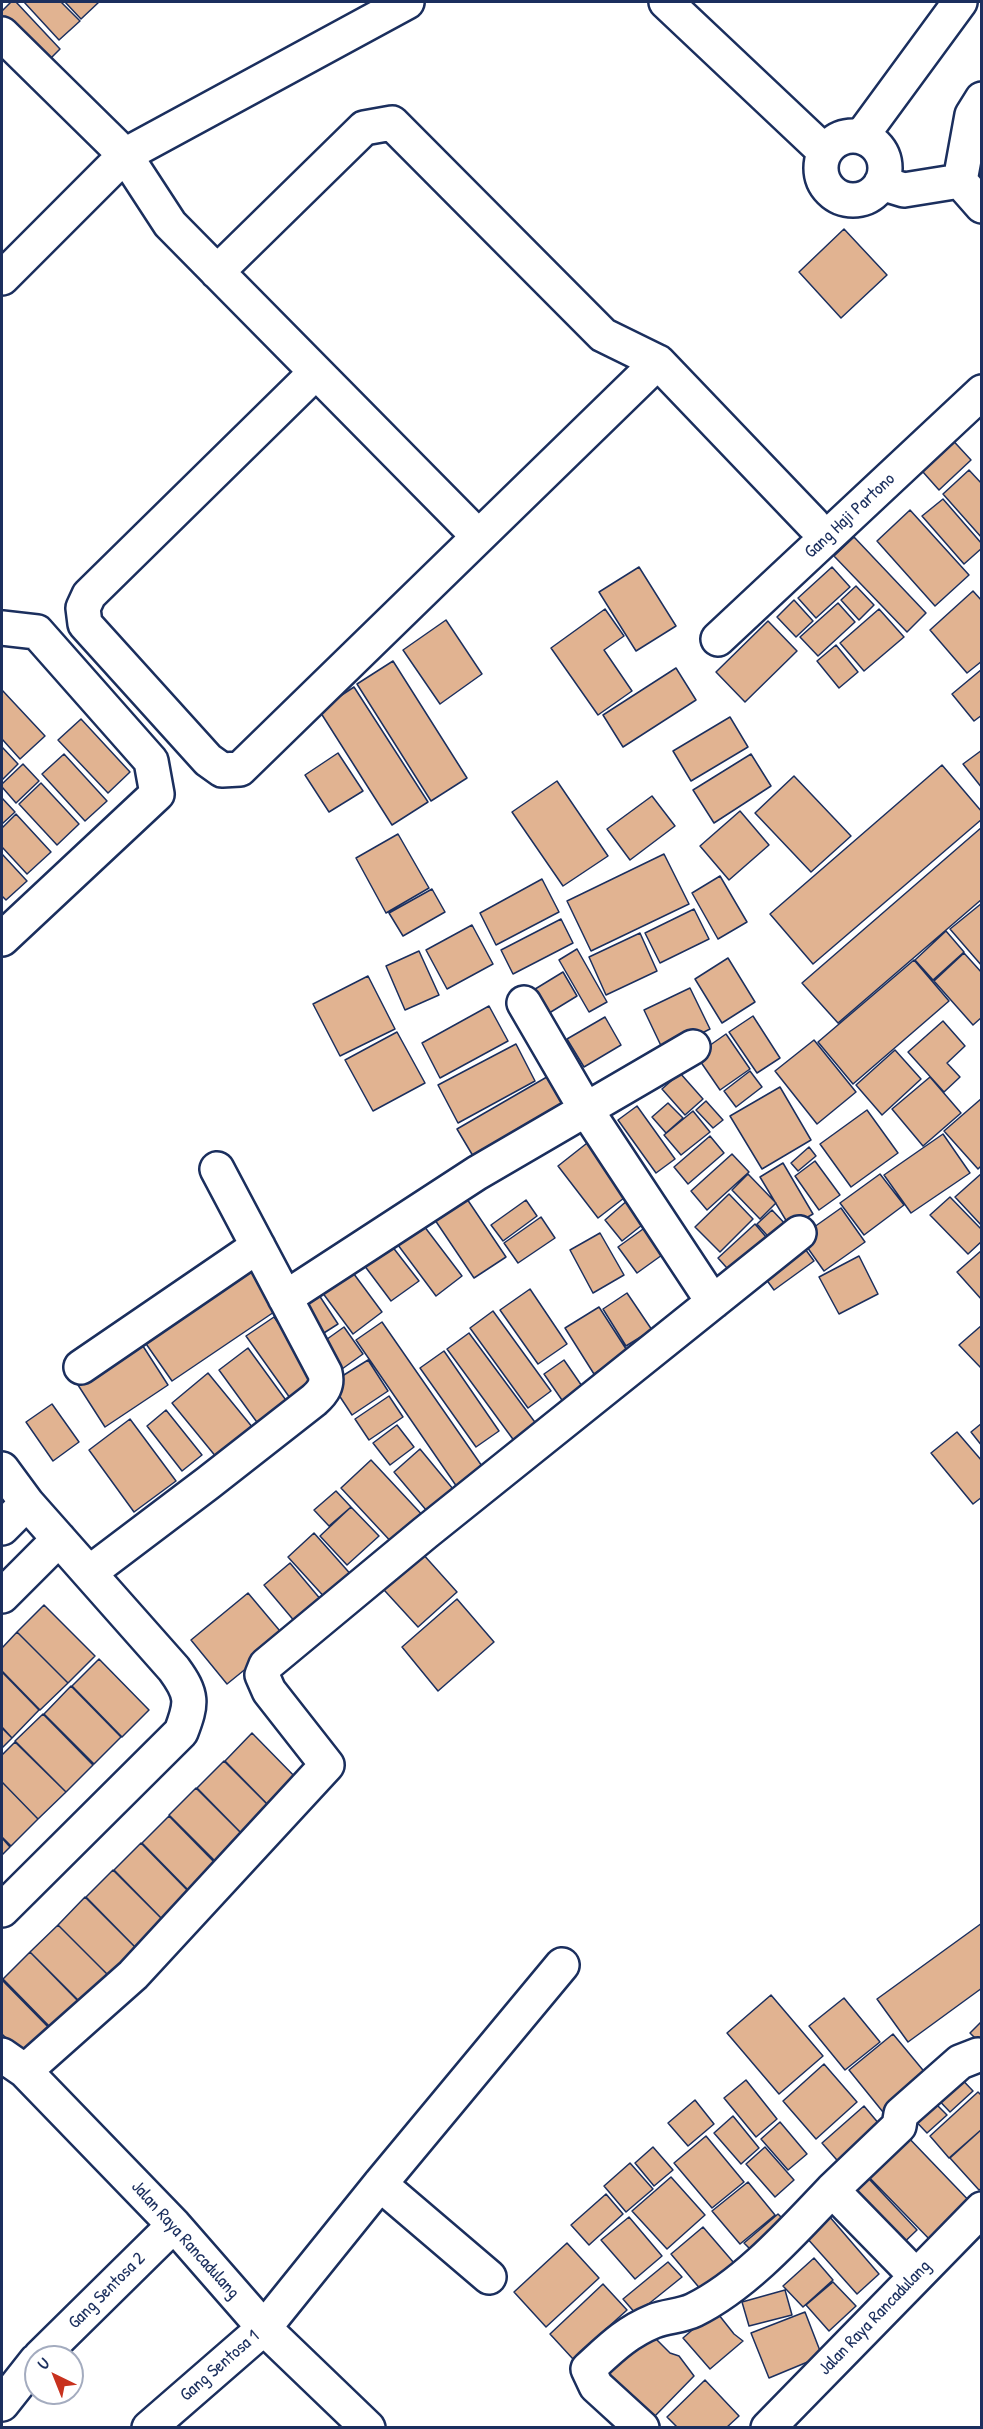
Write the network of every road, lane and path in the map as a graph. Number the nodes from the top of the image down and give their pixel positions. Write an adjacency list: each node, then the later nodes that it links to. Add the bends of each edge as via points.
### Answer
1 (666, 2): 7 (street)
2 (960, 2): 6 (street)
3 (397, 3): 8 (street)
4 (2, 34): 8 (street)
5 (981, 99): 9 (street, via 972,115)
6 (861, 137): 7 (street, via 847,136 835,141); 10 (street, via 880,150 885,173)
7 (825, 152): 10 (street, via 820,171 837,197 866,198)
8 (125, 155): 12 (street, via 170,224); 13 (street)
9 (960, 181): 10 (street, via 904,190); 11 (street)
10 (882, 183)
11 (981, 206)
12 (217, 272): 14 (street, via 364,128 393,123 603,335); 15 (street)
13 (2, 278)
14 (658, 362): 17 (street); 18 (street)
15 (316, 372): 18 (street); 18 (street, via 89,595 82,608 86,624 208,760 222,770 240,769)
16 (981, 392): 20 (street, Gang Haji Partono)
17 (813, 524)
18 (478, 536)
19 (2, 628): 21 (street, via 37,632 151,761 157,794)
20 (718, 639)
21 (2, 939)
22 (524, 1003): 24 (street)
23 (693, 1047): 24 (street)
24 (585, 1108): 28 (street); 29 (street)
25 (217, 1169): 27 (street)
26 (799, 1233): 29 (street)
27 (258, 1246): 28 (street); 30 (street)
28 (285, 1298): 35 (street, via 325,1373 322,1393)
29 (713, 1302): 40 (street, via 266,1665 262,1675 269,1691 327,1765 133,1975)
30 (81, 1367)
31 (2, 1469): 32 (street)
32 (27, 1503): 33 (street); 34 (street)
33 (2, 1528)
34 (59, 1539): 35 (street); 36 (street)
35 (89, 1573): 37 (street, via 174,1669 187,1687 190,1707 181,1732)
36 (2, 1596)
37 (2, 1910)
38 (562, 1965): 41 (street, Gang Sentosa 1)
39 (978, 2055): 42 (street, via 960,2062 901,2114 900,2126)
40 (14, 2063): 44 (street, Jalan Raya Rancadulang)
41 (380, 2184): 46 (street); 47 (street, Gang Sentosa 1)
42 (832, 2190): 45 (street); 53 (street, via 786,2239 734,2284 693,2311 625,2335 588,2369 596,2386)
43 (981, 2209): 45 (street, Jalan Raya Rancadulang)
44 (174, 2225): 47 (street, Jalan Raya Rancadulang); 48 (street, Gang Sentosa 2)
45 (916, 2276): 54 (street, Jalan Raya Rancadulang)
46 (489, 2277)
47 (264, 2328): 51 (street, Gang Sentosa 1); 52 (street, Jalan Raya Rancadulang)
48 (52, 2345)
49 (24, 2376): 50 (street)
50 (2, 2404)
51 (149, 2427)
52 (368, 2427)
53 (642, 2427)
54 (768, 2427)

